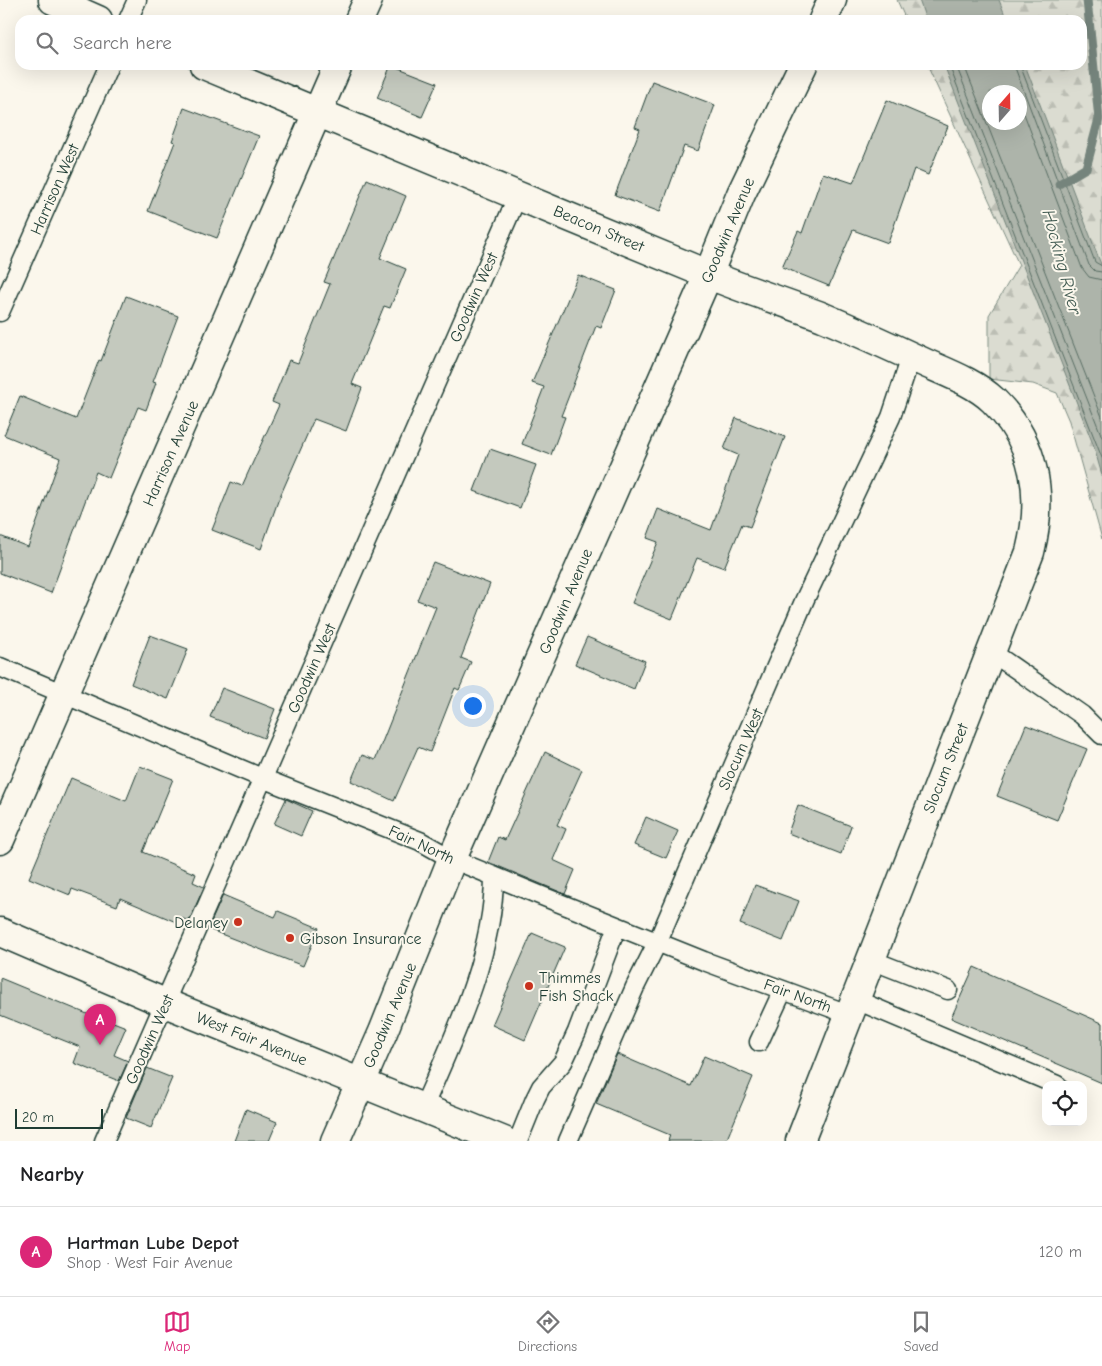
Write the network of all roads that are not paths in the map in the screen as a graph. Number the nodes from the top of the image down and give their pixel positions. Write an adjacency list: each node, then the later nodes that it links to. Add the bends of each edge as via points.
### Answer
1 (53, 0): 5 (street)
2 (137, 0): 6 (lane)
3 (368, 0): 7 (street)
4 (832, 0): 8 (street)
5 (87, 15)
6 (130, 15)
7 (361, 15)
8 (825, 15)
9 (106, 70): 16 (lane, Harrison West)
10 (216, 70): 13 (street, Beacon Street)
11 (336, 70): 13 (street, Harrison Avenue)
12 (801, 70): 15 (street, Goodwin Avenue, via 741,194)
13 (317, 112): 14 (street, Beacon Street); 21 (street, Harrison Avenue)
14 (518, 195): 15 (street, Beacon Street); 23 (lane, Goodwin West)
15 (708, 275): 17 (street, Beacon Street, via 822,317); 25 (street, Goodwin Avenue)
16 (0, 312)
17 (911, 357): 18 (street, Beacon Street, via 973,385); 29 (lane, Slocum West, via 891,416 805,599)
18 (992, 399): 19 (street, Slocum Street, via 1024,441 1037,489 1035,530 1030,552)
19 (990, 651): 22 (lane, via 1082,715); 30 (street, Slocum Street)
20 (0, 667): 21 (lane, Fair North)
21 (65, 694): 23 (lane, Fair North); 24 (street, Harrison Avenue)
22 (1102, 734)
23 (262, 778): 25 (lane, Fair North, via 420,841); 33 (lane, Goodwin West)
24 (0, 840)
25 (452, 859): 26 (lane, Fair North); 37 (street, Goodwin Avenue)
26 (494, 876): 27 (lane, Fair North); 38 (lane, via 494,902 478,967 455,1035)
27 (616, 926): 29 (lane, Fair North); 42 (lane, via 577,1032 563,1062 541,1087)
28 (0, 932): 33 (street, West Fair Avenue)
29 (657, 942): 31 (lane, Fair North); 43 (lane, Slocum West)
30 (869, 960): 32 (lane); 34 (street, Slocum Street)
31 (783, 990): 34 (lane, Fair North); 35 (lane)
32 (948, 990)
33 (165, 1003): 37 (street, West Fair Avenue); 39 (lane, Goodwin West)
34 (851, 1006): 36 (lane, Fair North); 44 (street, Slocum Street)
35 (759, 1042)
36 (1047, 1081)
37 (361, 1082): 38 (street, West Fair Avenue); 40 (street, Goodwin Avenue)
38 (424, 1108): 41 (street, West Fair Avenue)
39 (104, 1141)
40 (335, 1141)
41 (504, 1141)
42 (518, 1141)
43 (568, 1141)
44 (800, 1141)

